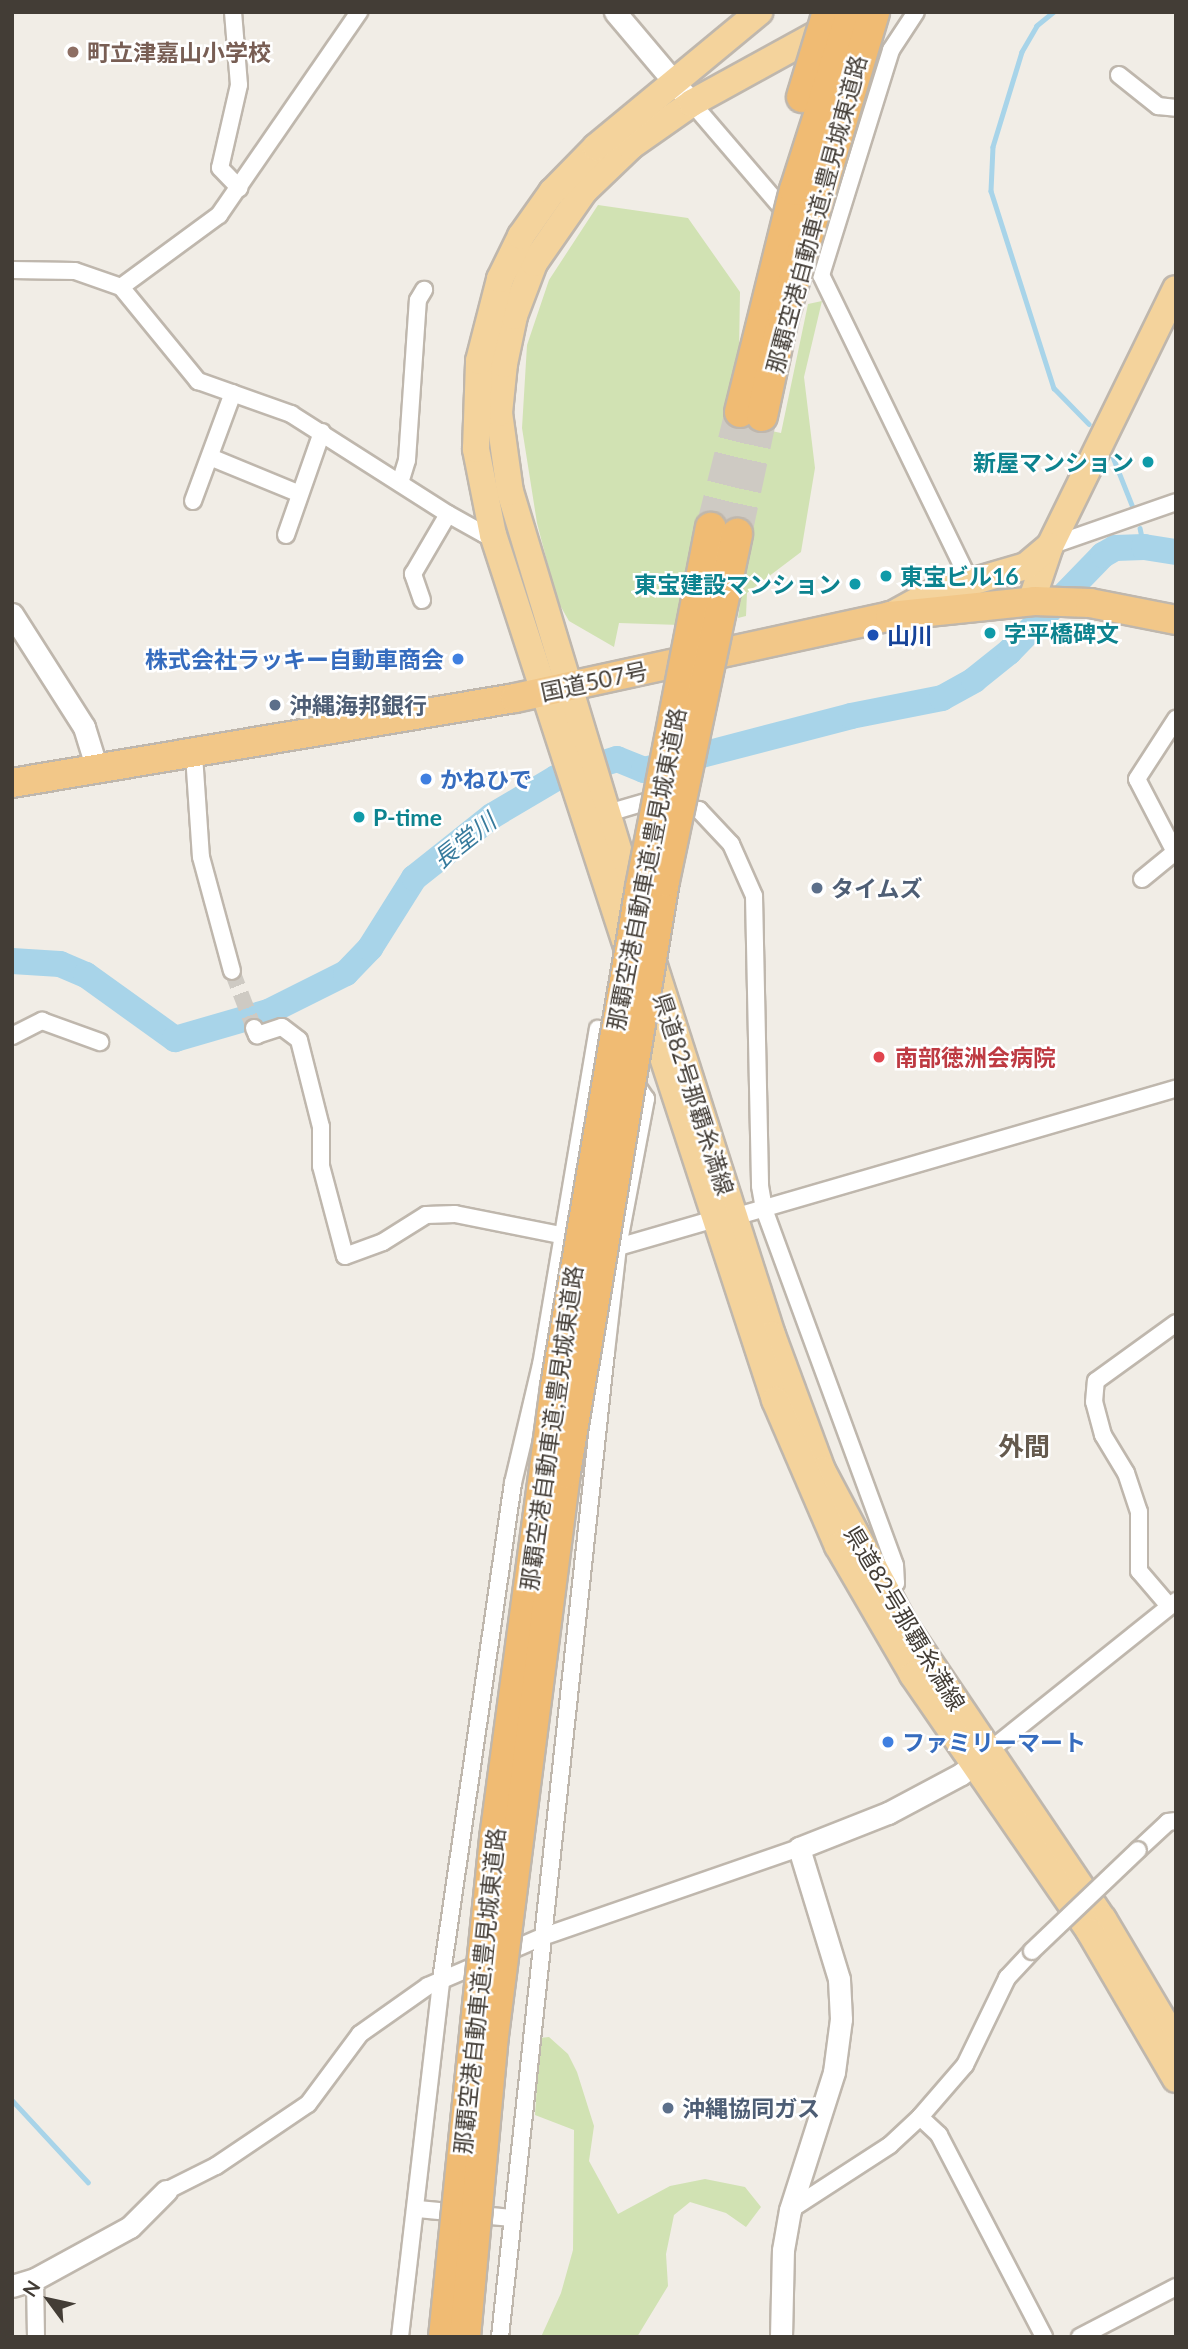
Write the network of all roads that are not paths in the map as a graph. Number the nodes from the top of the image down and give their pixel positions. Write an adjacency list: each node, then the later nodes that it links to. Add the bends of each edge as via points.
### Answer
1 (233, 12): 15 (street, via 239,85 220,168)
2 (359, 12): 15 (street)
3 (615, 12): 12 (street)
4 (759, 12): 12 (main road, 県道82号那覇糸満線)
5 (828, 12): 21 (highway, bridge, via 791,138)
6 (852, 12): 21 (highway, 那覇空港自動車道;豊見城東道路, bridge, via 806,153)
7 (857, 12): 13 (main road, 県道82号那覇糸満線)
8 (874, 12): 21 (highway, 那覇空港自動車道;豊見城東道路, bridge)
9 (891, 12): 21 (highway, bridge)
10 (916, 12): 17 (street, via 891,50)
11 (1119, 75): 14 (street, via 1158,106)
12 (674, 83): 13 (street); 31 (main road, 県道82号那覇糸満線, via 596,147 552,192 521,236 500,279 484,332 475,416 479,468)
13 (692, 103): 17 (street, via 797,226); 41 (main road, 県道82号那覇糸満線, via 611,163 558,223 534,264 514,316 499,413 510,492)
14 (1176, 108)
15 (239, 188): 18 (street, via 219,215 195,236)
16 (12, 271): 18 (street, via 75,271)
17 (821, 275): 34 (street)
18 (121, 287): 22 (street, via 198,381)
19 (1176, 289): 33 (main road)
20 (424, 290): 26 (street, via 418,300 407,460)
21 (772, 318): 23 (highway, 那覇空港自動車道;豊見城東道路, bridge)
22 (233, 393): 24 (street, via 291,414); 25 (street)
23 (751, 414)
24 (322, 432): 26 (street); 27 (street)
25 (210, 457): 27 (street); 28 (street)
26 (400, 483): 30 (street)
27 (300, 494): 32 (street)
28 (193, 501)
29 (1176, 502): 33 (street)
30 (448, 514): 31 (street, via 484,534); 35 (street, via 414,574)
31 (494, 534): 41 (main road, 県道82号那覇糸満線)
32 (286, 535)
33 (1050, 546): 34 (main road, via 1026,566); 36 (main road)
34 (970, 582): 38 (main road, via 930,594)
35 (422, 600)
36 (1033, 601): 38 (highway, 国道507号); 39 (highway, 国道507号, via 1090,603)
37 (12, 614): 44 (street, via 84,727)
38 (890, 615): 41 (highway, 国道507号)
39 (1176, 623): 40 (street)
40 (1176, 639)
41 (558, 690): 43 (highway, 国道507号); 46 (main road, 県道82号那覇糸満線)
42 (1176, 719): 47 (street, via 1137,779 1175,852)
43 (194, 755): 44 (highway, 国道507号); 48 (street, via 201,857)
44 (97, 769): 45 (highway, 国道507号)
45 (12, 783)
46 (597, 803): 53 (street, via 649,801 699,810 720,829 747,875 756,916); 54 (main road, 県道82号那覇糸満線)
47 (1142, 879)
48 (232, 971)
49 (254, 1028): 55 (street, via 257,1035 282,1027 299,1040 321,1127 321,1166 345,1256 383,1241 426,1215 455,1214)
50 (12, 1036): 51 (street, via 42,1021)
51 (100, 1042)
52 (1176, 1089): 53 (street)
53 (764, 1209): 54 (street); 58 (street, via 895,1565 896,1583)
54 (724, 1218): 56 (street); 58 (main road, 県道82号那覇糸満線, via 822,1470)
55 (560, 1235): 56 (street); 56 (street, via 598,1029 646,1099); 64 (street, via 541,1365 513,1483)
56 (618, 1247): 63 (street)
57 (1176, 1323): 59 (street, via 1096,1381 1094,1402 1103,1435 1126,1474 1139,1512 1139,1571)
58 (878, 1598): 60 (main road, 県道82号那覇糸満線)
59 (1173, 1603): 60 (street)
60 (982, 1758): 62 (street, via 888,1813); 65 (main road, 県道82号那覇糸満線, via 1103,1919); 66 (main road, 県道82号那覇糸満線)
61 (1176, 1821): 67 (street, bridge, via 1168,1822 1007,1978 965,2065)
62 (799, 1848): 63 (street); 70 (street, via 839,1979 841,2019 834,2072)
63 (542, 1937): 64 (street); 71 (street)
64 (441, 1980): 68 (street, via 360,2034 308,2104 216,2166); 69 (street)
65 (1176, 2042)
66 (1176, 2079)
67 (920, 2117): 70 (street, via 880,2152); 81 (street, via 939,2135)
68 (166, 2191): 72 (street, via 130,2227)
69 (418, 2209): 71 (street); 76 (street)
70 (790, 2210): 80 (street, via 783,2250)
71 (512, 2218): 79 (street)
72 (35, 2279): 73 (street); 75 (street)
73 (12, 2286)
74 (1176, 2287): 82 (street)
75 (36, 2337)
76 (400, 2337)
77 (444, 2337): 78 (highway, 那覇空港自動車道;豊見城東道路, bridge, via 495,1838 556,1386 641,887 724,531 565,1474 493,2036)
78 (465, 2337)
79 (500, 2337)
80 (781, 2337)
81 (1044, 2337)
82 (1080, 2337)

